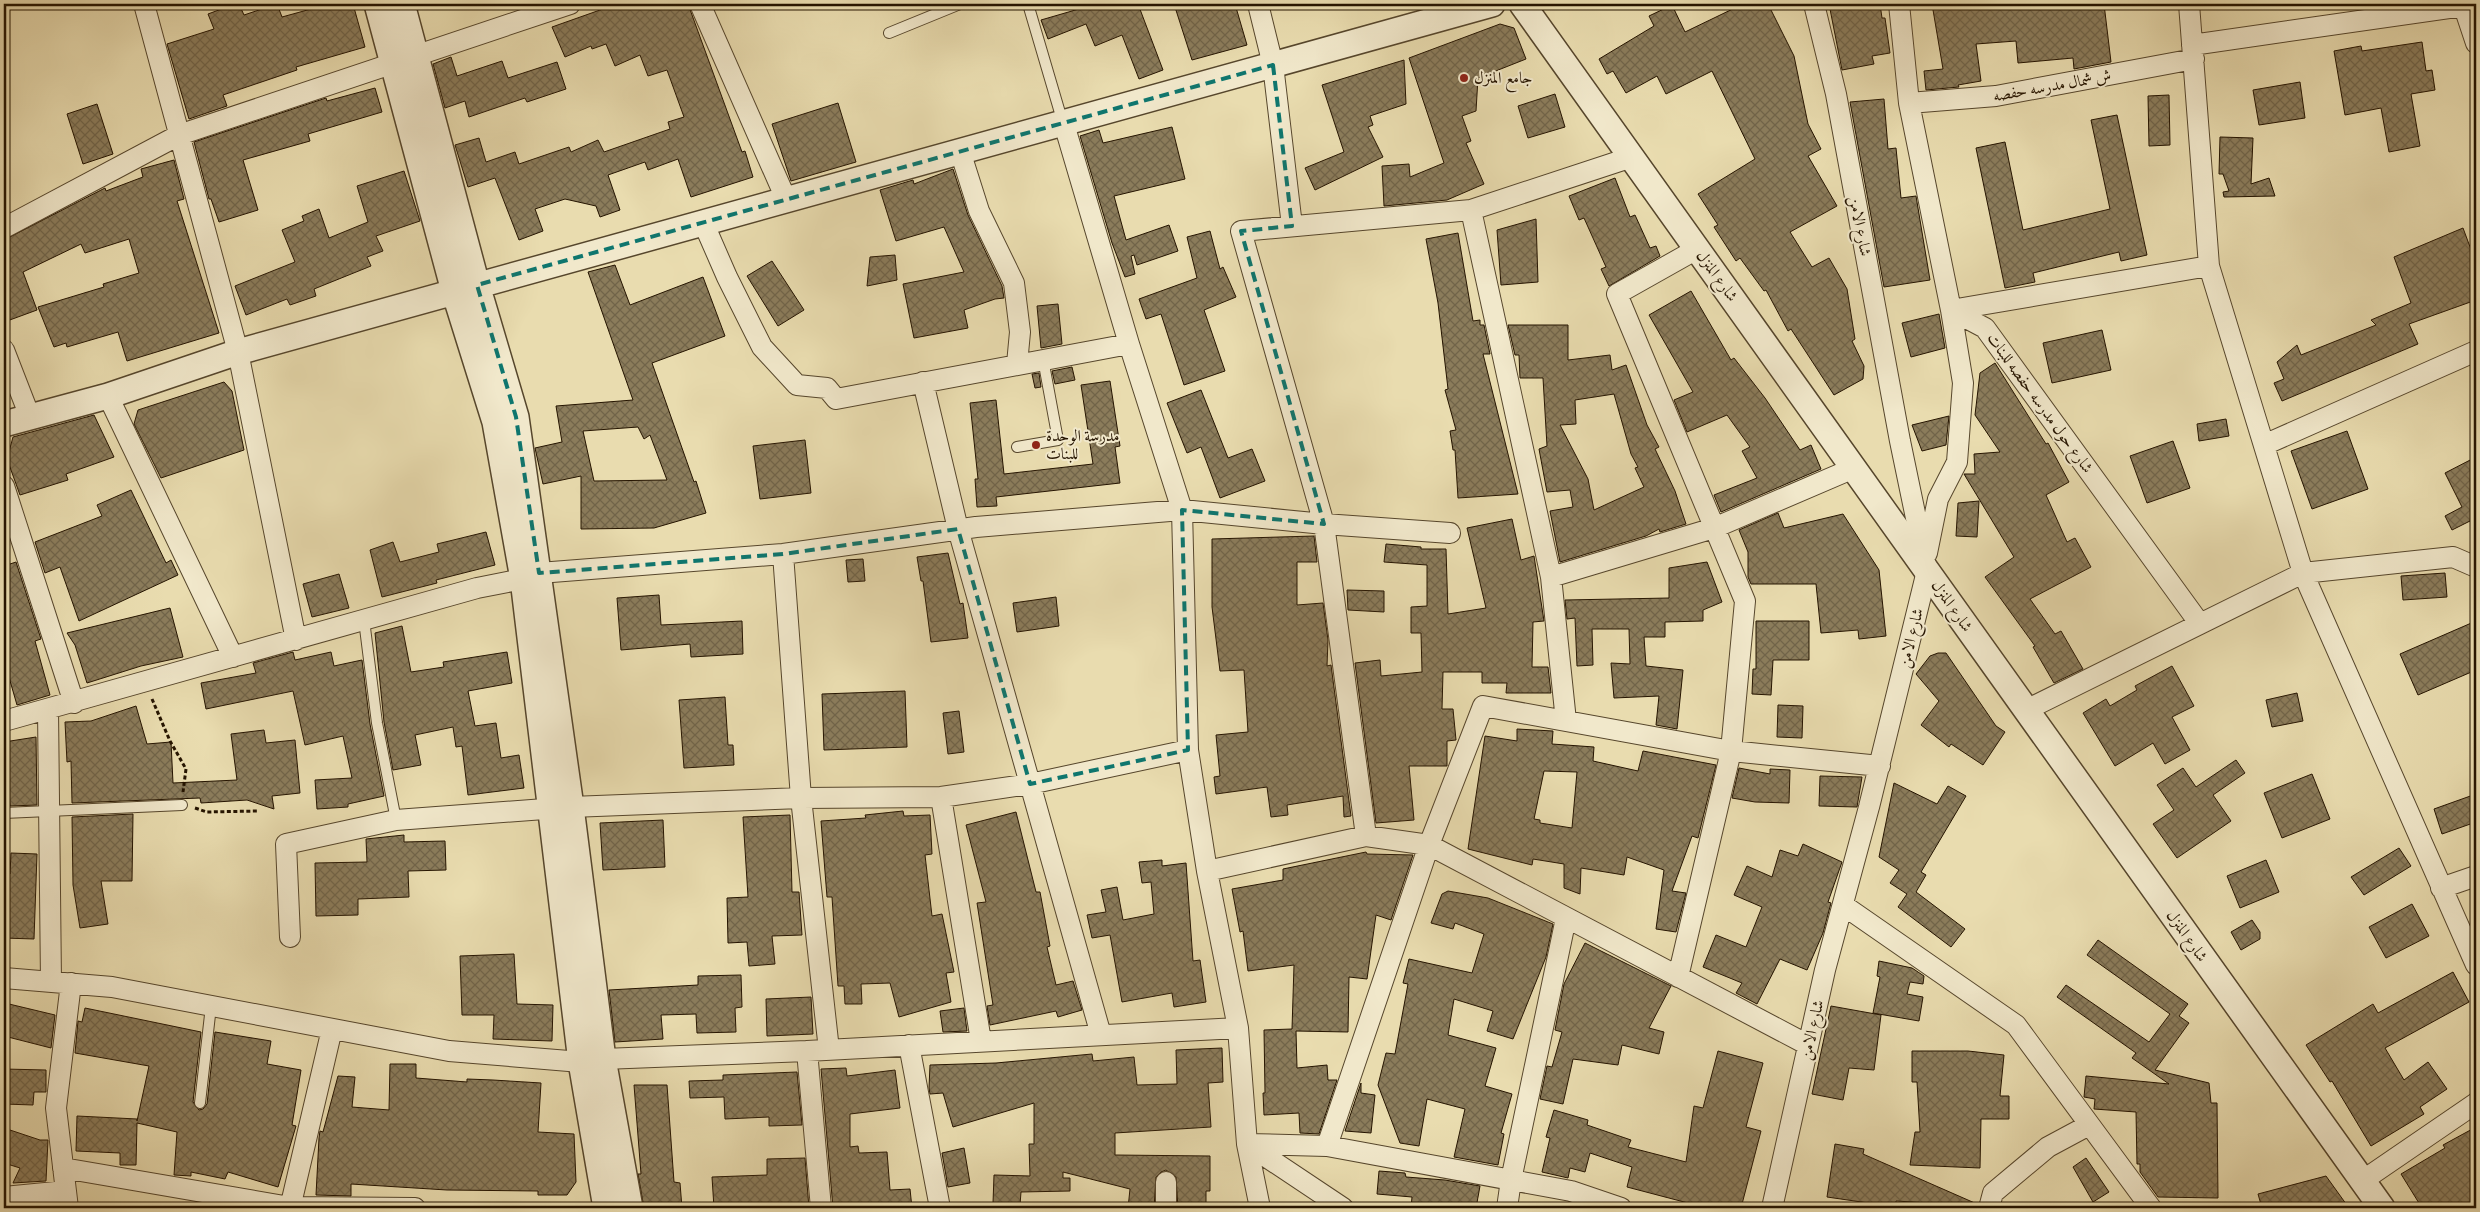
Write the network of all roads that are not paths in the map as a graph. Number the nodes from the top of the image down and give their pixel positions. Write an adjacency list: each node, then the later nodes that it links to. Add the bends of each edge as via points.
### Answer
1 (144, 4): 22 (street)
2 (377, 4): 18 (street)
3 (402, 4): 18 (street)
4 (570, 4): 18 (street)
5 (700, 4): 25 (street)
6 (960, 4): 15 (lane)
7 (1028, 4): 21 (lane)
8 (1258, 4): 19 (street)
9 (1492, 4): 19 (street)
10 (1522, 4): 24 (street, شارع المنزل)
11 (1814, 4): 54 (street, شارع الامن, via 1836,94)
12 (1899, 4): 20 (street)
13 (2189, 4): 17 (street)
14 (2463, 5): 16 (street); 17 (street, ش شمال مدرسه حفصه)
15 (890, 33)
16 (2476, 44)
17 (2193, 52): 20 (street, ش شمال مدرسه حفصه, via 1996,96); 31 (street)
18 (404, 60): 22 (street); 32 (street)
19 (1273, 65): 21 (street); 28 (street)
20 (1909, 103): 33 (street)
21 (1064, 124): 23 (street); 34 (street)
22 (179, 135): 29 (street); 37 (street)
23 (960, 151): 25 (street); 39 (street, via 979,211 1014,283 1020,332)
24 (1632, 157): 26 (street); 30 (street, شارع المنزل)
25 (786, 199): 27 (street)
26 (1471, 210): 28 (street); 58 (street)
27 (703, 222): 32 (street); 40 (street, via 726,278 762,347 797,385 827,388 836,399)
28 (1292, 226): 49 (street, via 1241,231)
29 (4, 228)
30 (1697, 249): 46 (street, شارع المنزل); 50 (street, via 1617,294)
31 (2209, 266): 33 (street); 44 (street)
32 (466, 288): 37 (street); 57 (street, via 516,417)
33 (1951, 310): 54 (street, via 1964,384 1957,462 1938,499); 60 (street, شارع حول مدرسه حفصه للبنات, via 1985,328)
34 (1129, 344): 38 (street); 48 (street)
35 (4, 350): 42 (street)
36 (2476, 351): 44 (street)
37 (238, 352): 41 (street); 61 (street)
38 (1042, 359): 39 (street); 45 (lane, via 1058,440)
39 (1017, 364): 40 (street)
40 (923, 382): 51 (street)
41 (108, 396): 42 (street); 62 (street)
42 (30, 418): 43 (street)
43 (4, 424)
44 (2264, 445): 56 (street)
45 (1017, 447)
46 (1854, 468): 50 (street); 54 (street, شارع المنزل)
47 (4, 486): 63 (street)
48 (1182, 510): 49 (street); 51 (street); 68 (street)
49 (1324, 524): 52 (street); 79 (street)
50 (1714, 528): 58 (street); 69 (street, via 1745,601)
51 (958, 529): 53 (street); 71 (street)
52 (1450, 533)
53 (783, 554): 57 (street); 73 (street)
54 (1926, 566): 65 (street, شارع المنزل); 70 (street, شارع الامن)
55 (2476, 567): 56 (street, via 2453,557)
56 (2303, 573): 60 (street); 83 (street)
57 (531, 576): 59 (street); 75 (street)
58 (1551, 577): 67 (street)
59 (364, 620): 61 (street); 78 (lane, via 377,723)
60 (2200, 624): 65 (street)
61 (296, 640): 62 (street)
62 (233, 657): 63 (street)
63 (74, 703): 64 (street)
64 (48, 710): 66 (street); 76 (street)
65 (2026, 710): 109 (street, شارع المنزل)
66 (4, 721)
67 (1566, 721): 69 (street); 80 (street, via 1483,706)
68 (1188, 750): 71 (street); 81 (street)
69 (1731, 751): 70 (street); 88 (street)
70 (1880, 766): 84 (street, شارع الامن)
71 (1030, 784): 72 (street); 95 (street)
72 (941, 797): 73 (street); 96 (street)
73 (801, 798): 75 (street); 99 (street)
74 (182, 804): 76 (lane)
75 (561, 808): 78 (street); 101 (street)
76 (49, 812): 77 (lane); 90 (street)
77 (4, 813)
78 (396, 820): 86 (street, via 286,844)
79 (1366, 836): 80 (street); 81 (street)
80 (1429, 845): 85 (street); 106 (street)
81 (1207, 871): 93 (street)
82 (2476, 876): 83 (street)
83 (2442, 888): 87 (street)
84 (1843, 905): 97 (street, شارع الامن); 104 (street, via 2016,1025)
85 (1566, 918): 88 (street); 108 (street)
86 (290, 937)
87 (2476, 965)
88 (1678, 976): 97 (street)
89 (4, 978): 90 (street)
90 (51, 982): 91 (street)
91 (71, 983): 92 (street, via 112,987); 107 (street, via 56,1108)
92 (212, 1006): 94 (street); 102 (lane)
93 (1238, 1028): 95 (street); 105 (street)
94 (332, 1029): 101 (street, via 449,1051); 113 (street)
95 (1101, 1035): 96 (street)
96 (981, 1042): 98 (street)
97 (1808, 1045): 124 (street, شارع الامن)
98 (909, 1046): 99 (street); 118 (street)
99 (830, 1050): 100 (street)
100 (807, 1051): 101 (street); 117 (street)
101 (592, 1061): 115 (street); 116 (street)
102 (200, 1103)
103 (2476, 1103): 109 (street)
104 (2089, 1125): 125 (street, via 2048,1147 2027,1164 1993,1193); 126 (street)
105 (1248, 1144): 106 (street); 120 (street); 121 (street)
106 (1327, 1146): 108 (street)
107 (63, 1168): 112 (street); 113 (street)
108 (1511, 1180): 122 (street); 123 (street, via 1571,1191)
109 (2362, 1181): 127 (street, شارع المنزل)
110 (1166, 1182): 119 (street)
111 (4, 1197): 112 (street)
112 (67, 1200)
113 (290, 1208): 114 (street)
114 (415, 1208)
115 (606, 1208)
116 (630, 1208)
117 (820, 1208)
118 (940, 1208)
119 (1166, 1208)
120 (1260, 1208)
121 (1343, 1208)
122 (1507, 1208)
123 (1621, 1208)
124 (1772, 1208)
125 (1988, 1208)
126 (2151, 1208)
127 (2382, 1208)

